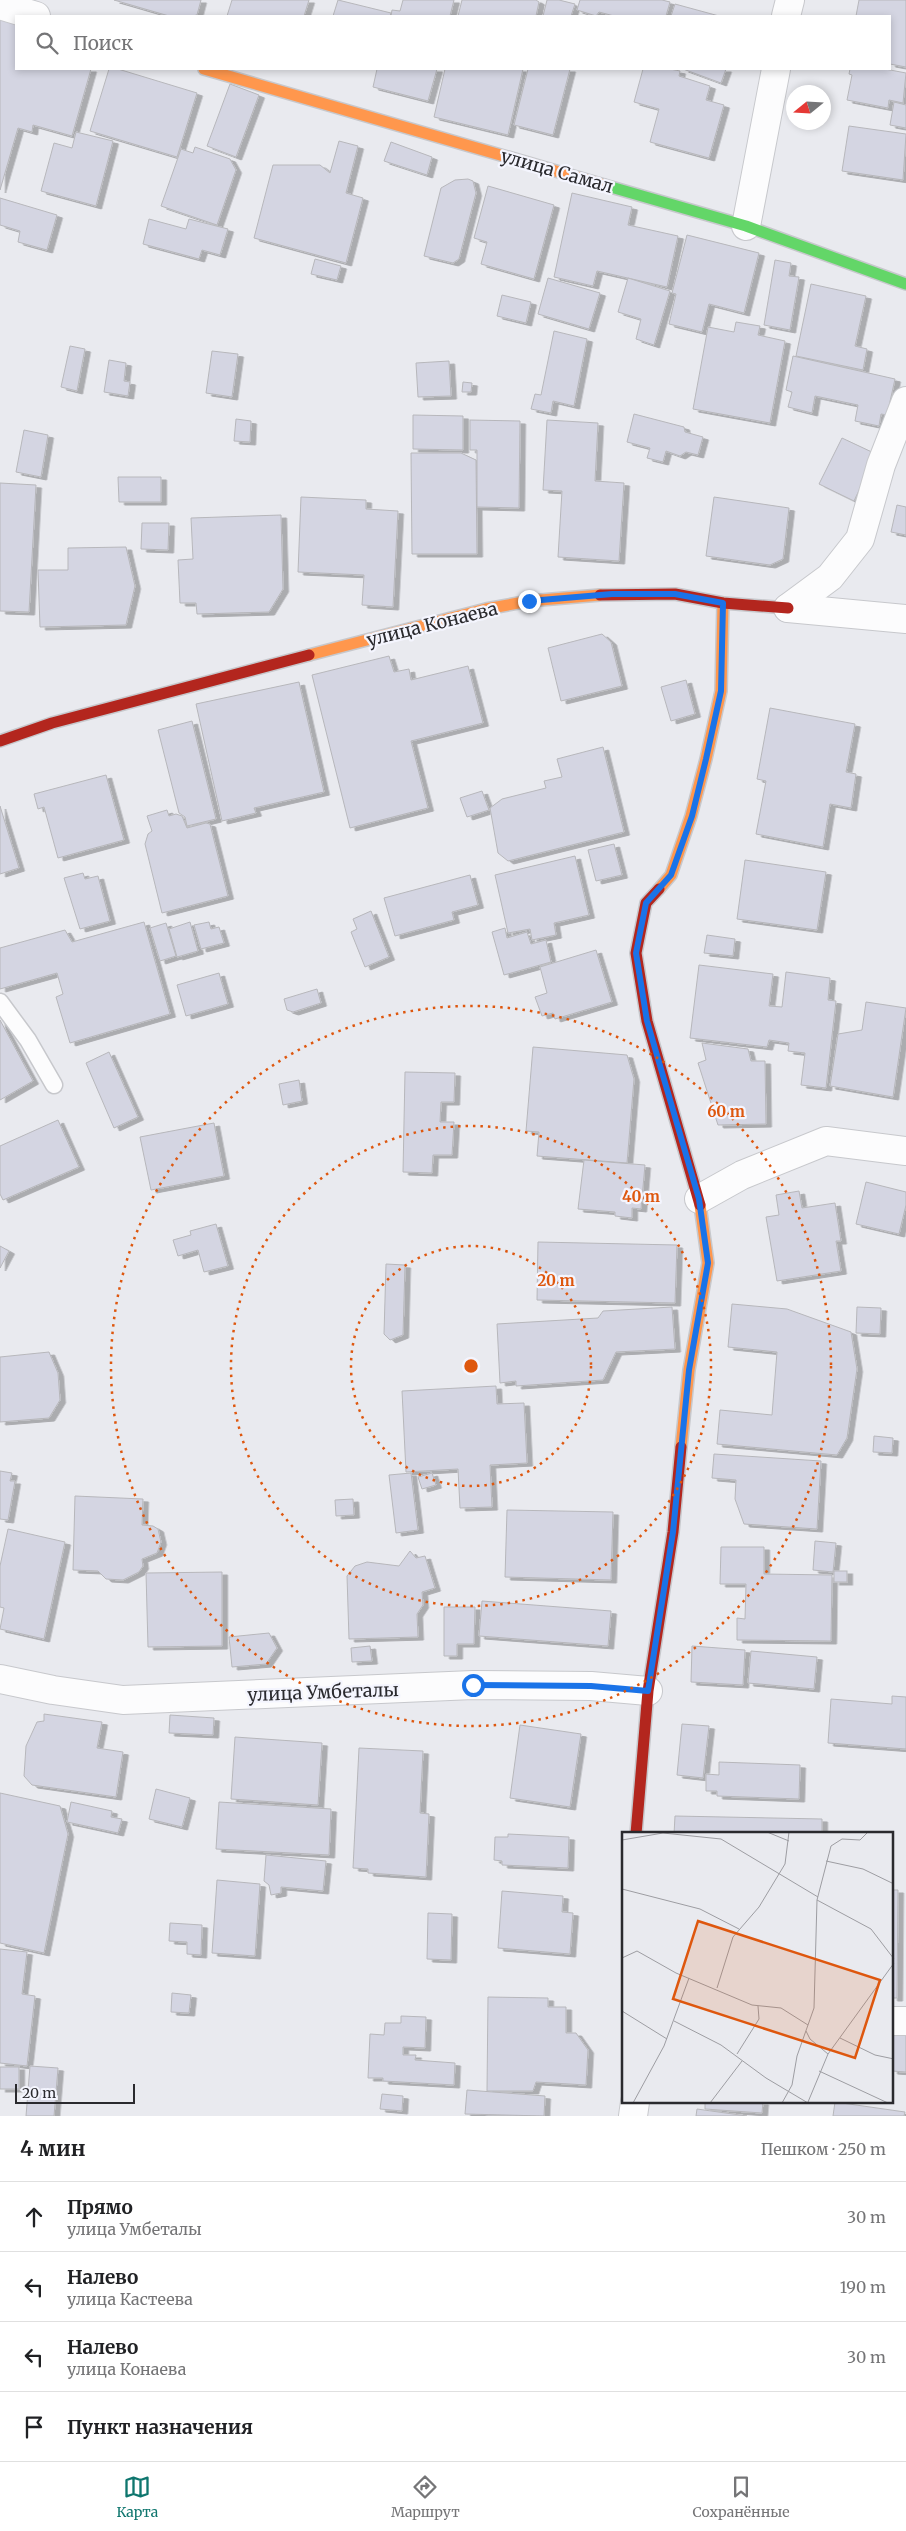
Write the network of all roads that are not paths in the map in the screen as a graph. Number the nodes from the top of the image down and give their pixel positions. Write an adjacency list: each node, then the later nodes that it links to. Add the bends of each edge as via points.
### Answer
1 (790, 0): 4 (street)
2 (0, 5): 3 (street)
3 (33, 15)
4 (786, 15)
5 (207, 70): 7 (street, улица Самал)
6 (776, 70): 7 (street)
7 (746, 226): 8 (street, улица Самал)
8 (906, 284)
9 (906, 401): 11 (street, via 881,465 860,540 830,577)
10 (723, 603): 11 (street, улица Конаева); 13 (street, улица Конаева, via 675,594 612,594 529,601 486,609 52,723); 17 (street, via 721,691 692,816 671,875 646,903 636,953 647,1021)
11 (788, 608): 12 (street, улица Конаева)
12 (906, 619)
13 (0, 741)
14 (0, 1002): 15 (lane, via 28,1040)
15 (54, 1085)
16 (906, 1151): 17 (street, via 826,1141 742,1175)
17 (699, 1199): 19 (street, via 708,1263 689,1370 673,1532)
18 (0, 1679): 19 (street, улица Умбеталы, via 123,1700 473,1685 591,1686)
19 (648, 1691): 20 (street)
20 (636, 1832)

